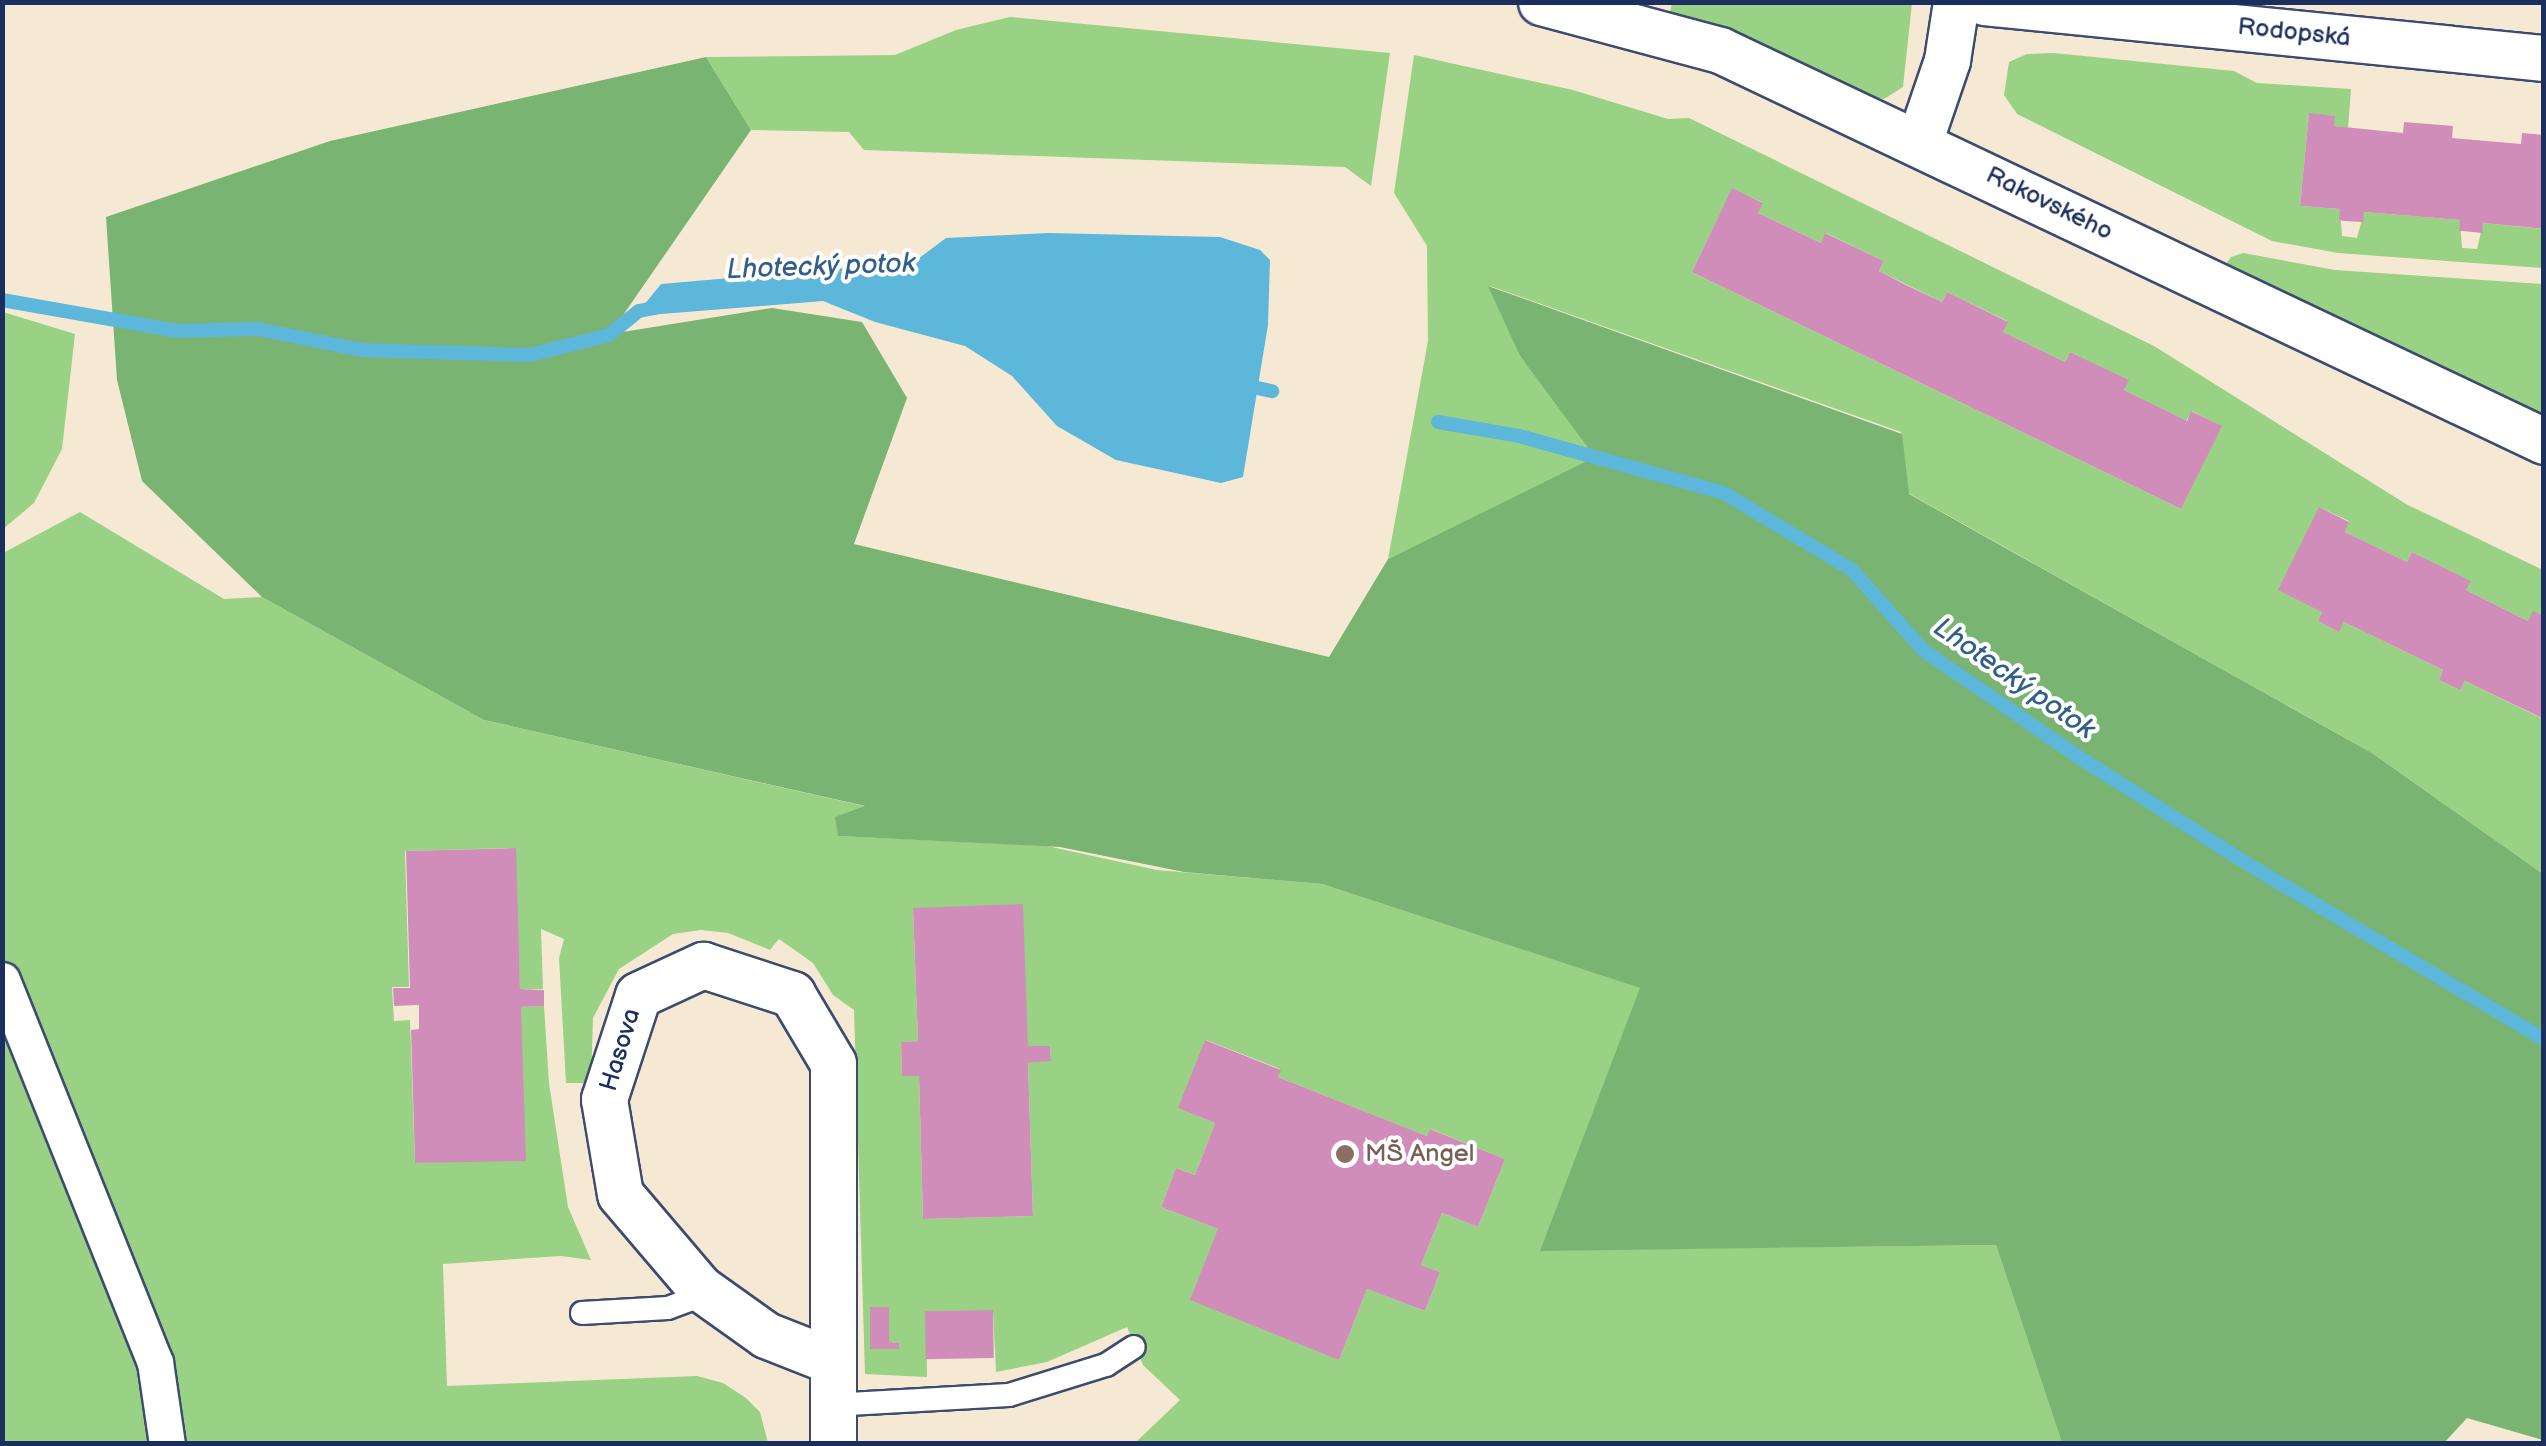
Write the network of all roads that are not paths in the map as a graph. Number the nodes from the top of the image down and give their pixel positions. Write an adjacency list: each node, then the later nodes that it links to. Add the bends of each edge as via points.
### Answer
1 (1540, 2): 5 (street, Rakovského, via 1720,50)
2 (1956, 2): 5 (street, via 1947,60)
3 (1984, 2): 4 (street, Rodopská)
4 (2544, 58)
5 (1919, 142): 6 (street, Rakovského)
6 (2544, 442)
7 (2, 980): 12 (street, via 155,1362)
8 (708, 1293): 9 (lane, via 668,1308); 11 (street, Hasova, via 766,1335); 11 (street, Hasova, via 620,1194 604,1099 638,994 703,965 792,994 833,1063)
9 (582, 1313)
10 (1134, 1348): 11 (lane, via 1106,1366 1009,1395)
11 (832, 1403)
12 (167, 1444)

